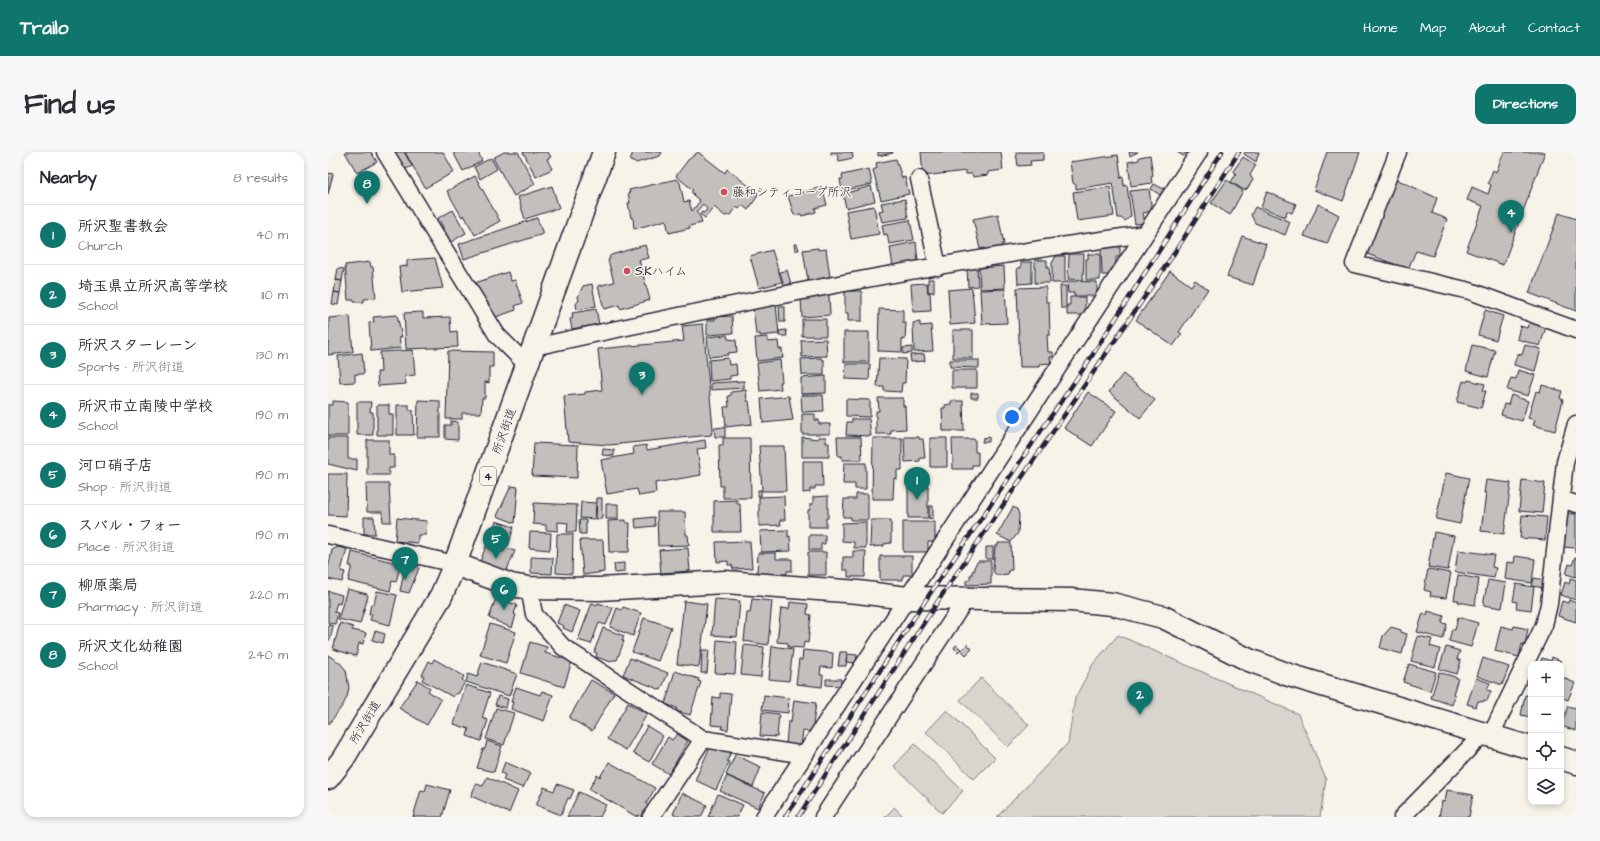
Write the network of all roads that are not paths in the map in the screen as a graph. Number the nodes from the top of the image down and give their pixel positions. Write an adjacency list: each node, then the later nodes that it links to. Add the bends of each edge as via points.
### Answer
1 (385, 152): 9 (street, via 497,335)
2 (604, 152): 9 (street, 所沢街道 / 4)
3 (1199, 152): 6 (street)
4 (1398, 152): 8 (street, via 1354,264 1470,291)
5 (919, 179): 7 (street)
6 (1145, 234): 7 (street, via 1045,247); 15 (street)
7 (938, 267): 9 (street, via 795,292)
8 (1576, 330)
9 (531, 357): 13 (street, 所沢街道 / 4)
10 (1576, 424): 11 (street, via 1565,462)
11 (1569, 502): 17 (street, via 1544,625)
12 (328, 535): 13 (street)
13 (455, 564): 14 (street, via 511,585); 23 (street, 所沢街道 / 4, via 441,596 343,759)
14 (529, 588): 15 (street, via 599,589 725,582); 18 (street, via 534,614 563,646)
15 (907, 598): 16 (street); 20 (street)
16 (966, 599): 17 (street, via 1078,600 1137,609 1163,617 1249,660 1289,675); 26 (street)
17 (1487, 734): 19 (street); 27 (street)
18 (703, 739): 20 (street); 24 (street)
19 (1528, 747)
20 (805, 755): 25 (street)
21 (1564, 759): 22 (street)
22 (1576, 763)
23 (328, 778)
24 (651, 817)
25 (764, 817)
26 (824, 817)
27 (1402, 817)

